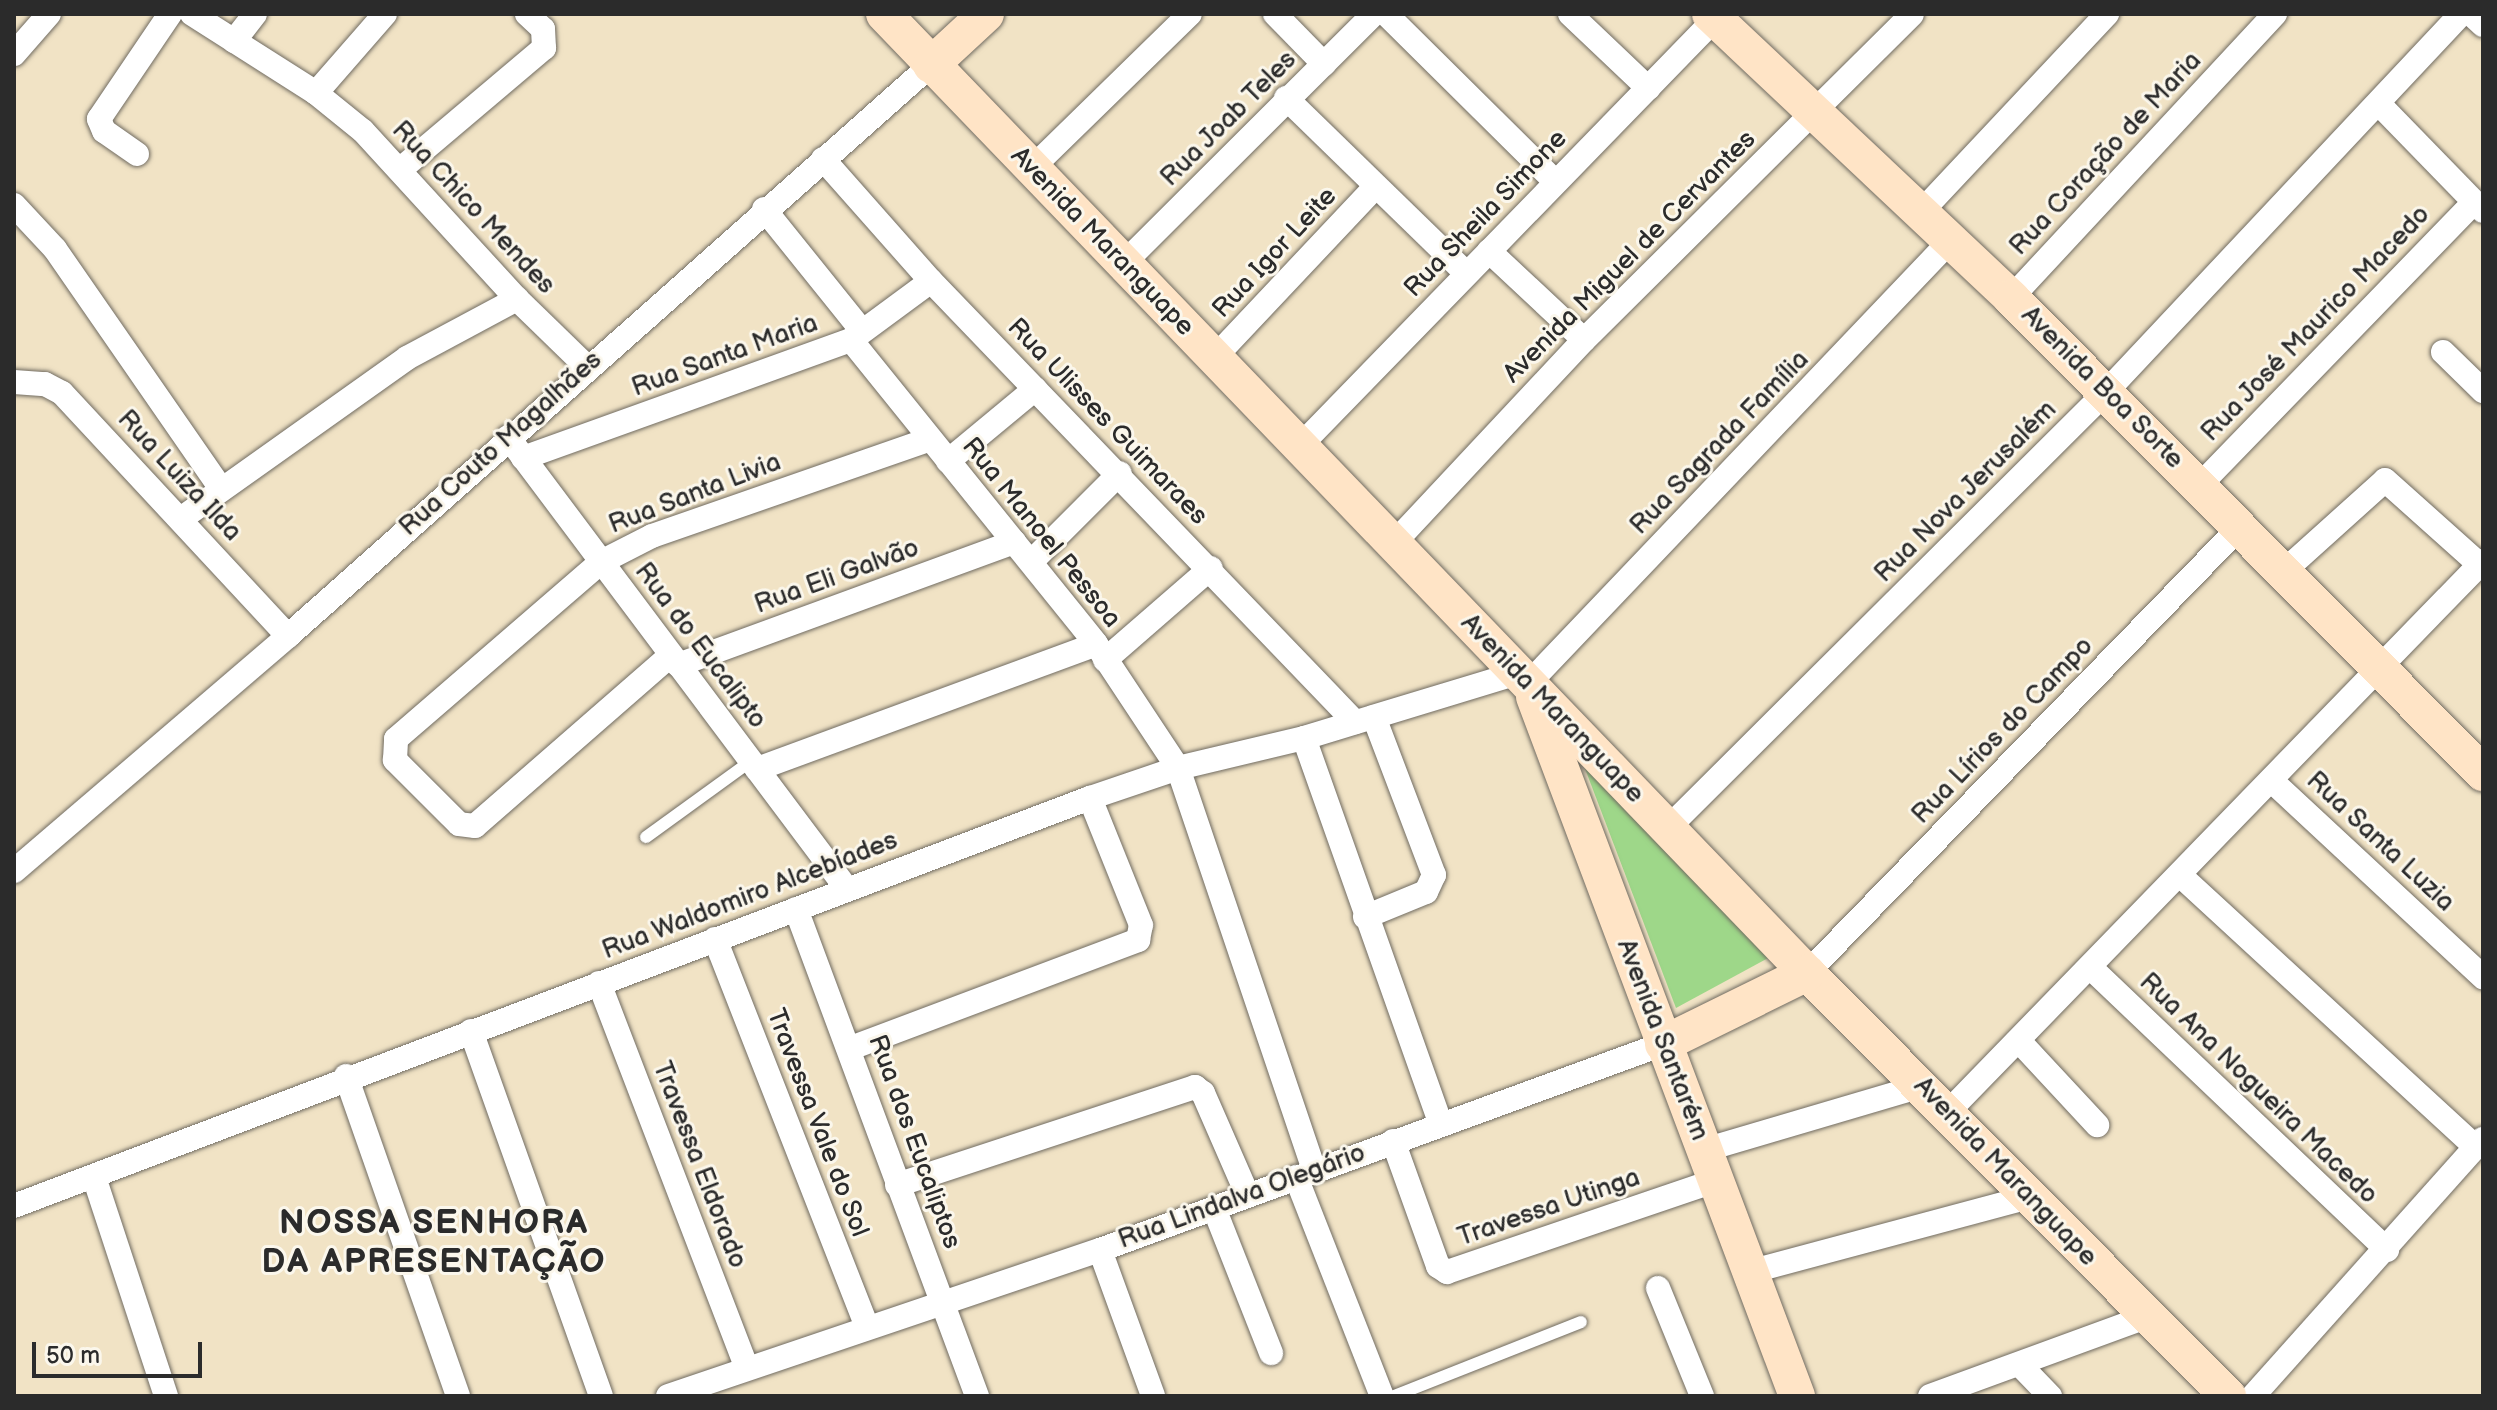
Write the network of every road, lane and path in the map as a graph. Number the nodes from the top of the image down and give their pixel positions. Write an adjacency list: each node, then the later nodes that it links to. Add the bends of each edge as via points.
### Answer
1 (49, 14): 22 (street)
2 (170, 14): 30 (street, via 99,119 104,131)
3 (192, 14): 21 (street, Rua Chico Mendes)
4 (255, 14): 21 (street)
5 (385, 14): 26 (street)
6 (527, 14): 32 (street, via 543,29 544,48)
7 (884, 14): 24 (street, Avenida Maranguape)
8 (986, 14): 24 (street, Rua Couto Magalhães)
9 (1190, 14): 33 (street)
10 (1275, 14): 23 (street)
11 (1374, 14): 23 (street, Rua Joab Teles)
12 (1386, 14): 34 (street)
13 (1570, 14): 25 (street)
14 (1912, 14): 29 (street, Avenida Miguel de Cervantes)
15 (2107, 14): 39 (street)
16 (2275, 14): 45 (street, Rua Coração de Maria)
17 (2461, 14): 28 (street, Rua Nova Jerusalém)
18 (2471, 14): 20 (street)
19 (1712, 17): 25 (street, Rua Sheila Simone); 29 (street, Avenida Boa Sorte)
20 (2483, 25)
21 (234, 41): 26 (street, Rua Chico Mendes)
22 (14, 54)
23 (1324, 64): 27 (street, Rua Joab Teles)
24 (931, 65): 31 (street, Rua Couto Magalhães); 33 (street, Avenida Maranguape)
25 (1648, 88): 34 (street, Rua Sheila Simone)
26 (316, 93): 32 (street, Rua Chico Mendes)
27 (1286, 98): 35 (street); 42 (street, Rua Joab Teles)
28 (2379, 104): 37 (street); 55 (street, Rua Nova Jerusalém)
29 (1813, 113): 39 (street, Avenida Boa Sorte); 48 (street, Avenida Miguel de Cervantes)
30 (137, 154)
31 (823, 159): 38 (street, Rua Couto Magalhães); 44 (street, Rua Ulisses Guimaraes)
32 (402, 168): 46 (street, Rua Chico Mendes)
33 (1031, 169): 42 (street, Avenida Maranguape)
34 (1555, 181): 41 (street, Rua Sheila Simone)
35 (1376, 186): 43 (street); 50 (street, Rua Igor Leite)
36 (14, 205): 63 (street, via 55,249)
37 (2478, 206): 62 (street, Rua José Maurico Macedo)
38 (764, 209): 47 (street, Rua Manoel Pessoa); 51 (street, Rua Couto Magalhães)
39 (1921, 212): 40 (street, Avenida Boa Sorte)
40 (1951, 240): 45 (street, Avenida Boa Sorte); 77 (street, Rua Sagrada Família)
41 (1489, 251): 43 (street, Rua Sheila Simone); 48 (street)
42 (1123, 264): 50 (street, Avenida Maranguape)
43 (1467, 274): 58 (street, Rua Sheila Simone)
44 (931, 281): 47 (street, Rua Santa Maria); 53 (street, Rua Ulisses Guimaraes)
45 (2011, 298): 55 (street, Avenida Boa Sorte)
46 (517, 299): 51 (street, Rua Chico Mendes); 63 (street, via 407,358)
47 (856, 336): 57 (street, Rua Manoel Pessoa); 59 (street, Rua Santa Maria)
48 (1584, 340): 67 (street, Avenida Miguel de Cervantes)
49 (2443, 352): 54 (street)
50 (1214, 358): 58 (street, Avenida Maranguape)
51 (587, 367): 56 (street, Rua Couto Magalhães)
52 (14, 382): 64 (street, Rua Luiza Ilda, via 45,384 62,393)
53 (1035, 389): 60 (street); 61 (street, Rua Ulisses Guimaraes)
54 (2483, 391)
55 (2105, 393): 62 (street, Avenida Boa Sorte); 86 (street, Rua Nova Jerusalém)
56 (508, 437): 59 (street, Rua do Eucalipto); 73 (street, Rua Couto Magalhães)
57 (930, 439): 60 (street, Rua Manoel Pessoa); 69 (street, Rua Santa Livia, via 652,536)
58 (1298, 448): 67 (street, Avenida Maranguape)
59 (523, 458): 69 (street, Rua do Eucalipto)
60 (948, 461): 66 (street, Rua Manoel Pessoa)
61 (1120, 473): 68 (street); 71 (street, Rua Ulisses Guimaraes)
62 (2199, 486): 65 (street, Avenida Boa Sorte)
63 (220, 487): 64 (street)
64 (182, 518): 73 (street, Rua Luiza Ilda)
65 (2239, 528): 72 (street, Avenida Boa Sorte); 95 (street, Rua Lírios do Campo)
66 (1014, 542): 68 (street, Rua Manoel Pessoa); 75 (street, Rua Eli Galvão)
67 (1393, 544): 77 (street, Avenida Maranguape)
68 (1032, 561): 74 (street, Rua Manoel Pessoa)
69 (601, 562): 75 (street, Rua do Eucalipto); 85 (street, Rua Santa Livia, via 396,739 395,760 459,824)
70 (2481, 562): 72 (street, via 2385,480); 76 (street)
71 (1211, 568): 74 (street); 78 (street, Rua Ulisses Guimaraes)
72 (2283, 572): 76 (street, Avenida Boa Sorte)
73 (288, 636): 88 (street, Rua Couto Magalhães)
74 (1101, 652): 80 (street); 81 (street, Rua Manoel Pessoa)
75 (675, 660): 80 (street, Rua do Eucalipto); 85 (street, Rua Eli Galvão)
76 (2381, 667): 82 (street, Avenida Boa Sorte); 83 (street)
77 (1523, 678): 78 (street, Rua Waldomiro Alcebíades); 86 (street, Avenida Maranguape); 100 (street, Avenida Santarém)
78 (1364, 720): 79 (street, Rua Waldomiro Alcebíades); 92 (street, via 1434,875 1426,892)
79 (1304, 738): 81 (street, Rua Waldomiro Alcebíades); 92 (street)
80 (754, 765): 87 (lane); 90 (street, Rua do Eucalipto)
81 (1178, 768): 84 (street, Rua Waldomiro Alcebíades); 110 (street, Rua Manoel Pessoa)
82 (2483, 773)
83 (2273, 782): 89 (street); 96 (street, Rua Santa Luzia)
84 (1090, 798): 90 (street, Rua Waldomiro Alcebíades); 101 (street, via 1141,925 1138,940)
85 (475, 826)
86 (1668, 828): 95 (street, Avenida Maranguape)
87 (646, 837)
88 (14, 871)
89 (2182, 877): 94 (street); 108 (street)
90 (847, 889): 91 (street, Rua Waldomiro Alcebíades)
91 (796, 909): 93 (street, Rua Waldomiro Alcebíades); 101 (street, Rua dos Eucaliptos)
92 (1365, 917): 105 (street)
93 (715, 939): 97 (street, Rua Waldomiro Alcebíades); 124 (street, Travessa Vale do Sol)
94 (2091, 968): 99 (street); 118 (street, Rua Ana Nogueira Macedo)
95 (1807, 973): 100 (street, Rua Lindalva Olegário); 103 (street, Avenida Maranguape)
96 (2483, 977)
97 (599, 983): 98 (street, Rua Waldomiro Alcebíades); 127 (street, Travessa Eldorado)
98 (471, 1031): 102 (street, Rua Waldomiro Alcebíades); 130 (street)
99 (2019, 1041): 104 (street); 106 (street)
100 (1663, 1044): 105 (street, Rua Lindalva Olegário); 109 (street, Avenida Santarém)
101 (851, 1048): 112 (street, Rua dos Eucaliptos)
102 (346, 1076): 111 (street, Rua Waldomiro Alcebíades); 129 (street)
103 (1921, 1086): 104 (street, Avenida Maranguape); 109 (street)
104 (1947, 1113): 114 (street, Avenida Maranguape)
105 (1441, 1124): 107 (street, Rua Lindalva Olegário)
106 (2097, 1125)
107 (1393, 1141): 109 (street, Travessa Utinga, via 1438,1266 1447,1272); 110 (street, Rua Lindalva Olegário)
108 (2480, 1143): 118 (street)
109 (1709, 1165): 119 (street, Avenida Santarém)
110 (1305, 1174): 113 (street, Rua Lindalva Olegário); 134 (street, Rua Manoel Pessoa)
111 (94, 1177): 115 (street, Rua Waldomiro Alcebíades); 128 (street)
112 (897, 1185): 113 (street, via 1179,1088 1195,1087 1203,1093); 121 (street, Rua dos Eucaliptos)
113 (1248, 1196): 116 (street, Rua Lindalva Olegário)
114 (2028, 1197): 119 (street); 122 (street, Avenida Maranguape)
115 (14, 1206)
116 (1214, 1208): 117 (street, Rua Lindalva Olegário); 125 (street)
117 (1100, 1250): 121 (street, Rua Lindalva Olegário); 133 (street)
118 (2387, 1250): 141 (street)
119 (1749, 1272): 137 (street, Avenida Santarém)
120 (1658, 1288): 136 (street)
121 (943, 1304): 124 (street, Rua Lindalva Olegário); 132 (street, Rua dos Eucaliptos)
122 (2146, 1317): 126 (street); 140 (street, Avenida Maranguape)
123 (1581, 1322): 135 (lane)
124 (867, 1327): 127 (street, Rua Lindalva Olegário)
125 (1271, 1353)
126 (2021, 1366): 138 (street); 139 (street)
127 (747, 1368): 131 (street, Rua Lindalva Olegário)
128 (166, 1396)
129 (458, 1396)
130 (601, 1396)
131 (668, 1396)
132 (977, 1396)
133 (1153, 1396)
134 (1382, 1396)
135 (1394, 1396)
136 (1702, 1396)
137 (1797, 1396)
138 (1930, 1396)
139 (2050, 1396)
140 (2228, 1396)
141 (2253, 1396)

